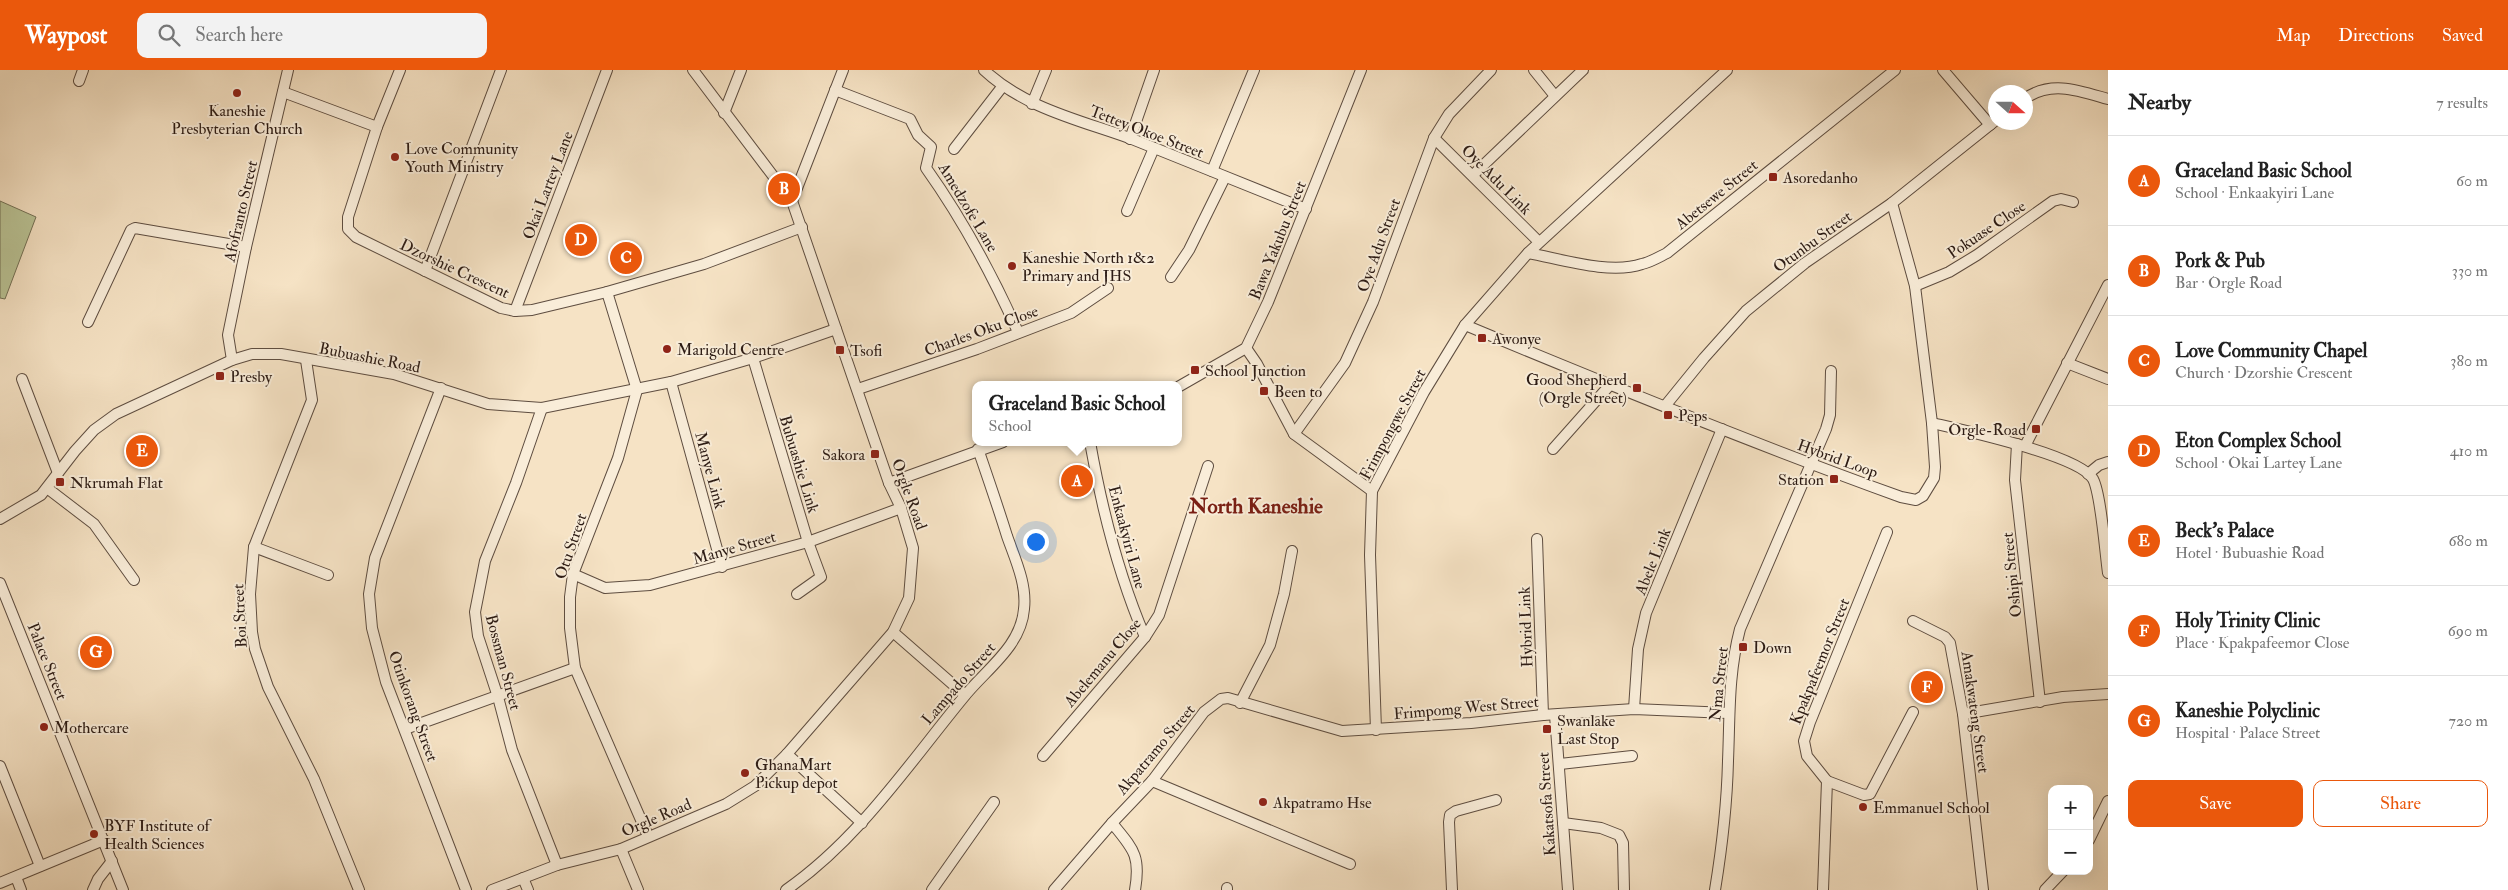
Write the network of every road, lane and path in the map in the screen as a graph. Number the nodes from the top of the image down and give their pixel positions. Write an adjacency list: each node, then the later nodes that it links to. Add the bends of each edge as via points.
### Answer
1 (83, 70): 20 (street)
2 (288, 70): 23 (street, Afofranto Street)
3 (400, 70): 30 (street, Dzorshie Crescent)
4 (501, 70): 48 (street)
5 (607, 70): 54 (street, Okai Lartey Lane)
6 (692, 70): 28 (street, Orgle Road)
7 (741, 70): 28 (street)
8 (842, 70): 22 (street)
9 (984, 70): 21 (street, Tettey Okoe Street)
10 (1046, 70): 27 (street)
11 (1154, 70): 33 (street)
12 (1254, 70): 36 (street)
13 (1361, 70): 42 (street, Bawa Yakubu Street)
14 (1491, 70): 32 (street, Oye Adu Street, via 1449,114)
15 (1534, 70): 25 (street)
16 (1584, 70): 25 (street)
17 (1727, 70): 45 (street)
18 (1896, 70): 47 (street, Abetsewe Street, via 1654,260 1641,265 1604,267)
19 (1942, 70): 29 (street)
20 (78, 81)
21 (1002, 87): 27 (street, Tettey Okoe Street); 35 (street)
22 (835, 90): 39 (street); 58 (street, Amedzofe Lane, via 910,119 918,135 931,147 926,168 971,235)
23 (283, 92): 30 (street); 46 (street, Afofranto Street)
24 (2033, 94): 26 (street, via 2062,87)
25 (1555, 96): 37 (street)
26 (2108, 99)
27 (1032, 104): 33 (street, Tettey Okoe Street)
28 (724, 113): 39 (street, Orgle Road)
29 (1988, 118)
30 (377, 126): 48 (street, Dzorshie Crescent, via 348,217 348,229 356,237)
31 (1988, 127): 41 (street, Otunbu Street)
32 (1434, 138): 37 (street, Oye Adu Link); 77 (street, Oye Adu Street, via 1373,302 1345,363)
33 (1130, 139): 34 (street, Tettey Okoe Street)
34 (1154, 148): 36 (street, Tettey Okoe Street); 43 (street)
35 (954, 149)
36 (1212, 171): 38 (street, Tettey Okoe Street)
37 (1473, 175): 45 (street, Oye Adu Link)
38 (1225, 177): 42 (street, Tettey Okoe Street); 49 (street, via 1189,250)
39 (792, 201): 44 (street, Orgle Road)
40 (2074, 202): 51 (street, Pokuase Close, via 2053,201 1977,255 1949,272)
41 (1892, 203): 51 (street, Hybrid Loop); 73 (street, Otunbu Street, via 1804,263 1746,311)
42 (1306, 209): 59 (street, Bawa Yakubu Street)
43 (1127, 211)
44 (802, 228): 53 (street, Dzorshie Crescent, via 704,264); 57 (street, Orgle Road)
45 (1539, 242): 47 (street, Frimpongwe Street)
46 (246, 247): 55 (street, via 136,228 131,230); 61 (street, Afofranto Street, via 228,335)
47 (1528, 253): 56 (street, Frimpongwe Street)
48 (425, 271): 54 (street, Dzorshie Crescent, via 501,308)
49 (1171, 277)
50 (2108, 285): 63 (street, Oshipi Street)
51 (1915, 286): 75 (street, Hybrid Loop)
52 (1108, 288): 58 (street, Charles Oku Close, via 1071,313)
53 (607, 292): 54 (street, Dzorshie Crescent); 72 (street)
54 (515, 311)
55 (88, 322)
56 (1465, 325): 69 (street, Hybrid Loop); 90 (street, Frimpongwe Street, via 1424,392)
57 (836, 329): 60 (street, Bubuashie Road); 71 (street, Orgle Road)
58 (1018, 332): 71 (street, Charles Oku Close)
59 (1246, 348): 68 (street); 77 (street, via 1258,364)
60 (753, 358): 67 (street, Bubuashie Road); 95 (street, Bubuashie Link)
61 (232, 360): 62 (street, Bubuashie Road, via 266,353); 86 (street, Bubuashie Road, via 116,414 94,430)
62 (306, 360): 70 (street, Bubuashie Road, via 394,374); 96 (street, Boi Street, via 312,400)
63 (2067, 363): 66 (street); 78 (street, Oshipi Street)
64 (1831, 371): 84 (street, Nma Street, via 1830,415)
65 (22, 379): 86 (street)
66 (2108, 379)
67 (671, 382): 72 (street, Bubuashie Road); 98 (street, Manye Link)
68 (1182, 385)
69 (1609, 386): 73 (street, Hybrid Loop); 81 (street)
70 (441, 388): 74 (street, Bubuashie Road, via 488,404); 120 (street, Otinkorang Street, via 375,558 368,594 372,628 386,682)
71 (858, 389): 88 (street, Orgle Road)
72 (637, 390): 74 (street, Bubuashie Road); 100 (street, Otu Street, via 618,458)
73 (1666, 406): 76 (street, Hybrid Loop)
74 (542, 408): 111 (street, Bossman Street, via 485,561 475,612 478,636)
75 (1932, 423): 78 (street); 84 (street, Hybrid Loop, via 1934,478 1924,496 1916,500 1901,498)
76 (1722, 430): 84 (street, Hybrid Loop); 114 (street, Abele Link, via 1646,613 1638,649)
77 (1294, 434): 90 (street)
78 (2021, 445): 87 (street, via 2077,466); 112 (street, Oshipi Street, via 2015,480)
79 (989, 446): 82 (street)
80 (1091, 446): 107 (street, Enkaakyiri Lane, via 1101,505 1124,585)
81 (1554, 448)
82 (978, 449): 88 (street); 110 (street, Lampado Street, via 1022,578 1024,610 1020,627 1004,654)
83 (2108, 462): 87 (street)
84 (1812, 465): 116 (street, Nma Street, via 1740,629 1732,661)
85 (1208, 466): 107 (street, Abelemanu Close, via 1165,599)
86 (58, 473): 89 (street, Bubuashie Road)
87 (2088, 474): 99 (street, via 2097,494)
88 (889, 483): 91 (street, Orgle Road)
89 (47, 488): 92 (street, Bubuashie Road, via 33,501); 102 (street, via 94,524)
90 (1372, 491): 121 (street, Frimpongwe Street, via 1370,555)
91 (901, 508): 95 (street, Manye Street); 106 (street, Orgle Road, via 913,548 909,598)
92 (0, 518)
93 (1887, 532): 128 (street, Kpakpafeemor Street, via 1804,741 1807,756)
94 (1537, 539): 117 (street, Hybrid Link)
95 (808, 542): 98 (street, Manye Street); 104 (street, Bubuashie Link, via 821,577)
96 (254, 547): 101 (street); 150 (street, Boi Street, via 250,594 255,650 268,687 314,779)
97 (1292, 551): 113 (street, via 1270,645)
98 (722, 567): 100 (street, Manye Street, via 650,585 605,588)
99 (2108, 573)
100 (573, 574): 108 (street, Otu Street, via 570,628)
101 (328, 575)
102 (134, 580)
103 (0, 583): 137 (street, Palace Street)
104 (797, 594)
105 (1912, 621): 118 (street, Amakwateng Street, via 1949,639)
106 (893, 632): 110 (street); 122 (street, Orgle Road)
107 (1145, 637): 123 (street, Abelemanu Close)
108 (575, 668): 111 (street); 136 (street, Otu Street)
109 (2108, 694): 112 (street)
110 (965, 695): 132 (street, Lampado Street)
111 (498, 697): 120 (street); 141 (street, Bossman Street, via 512,750)
112 (2040, 702): 118 (street)
113 (1240, 704): 121 (street, Frimpomg West Street, via 1342,732); 127 (street, Akpatramo Street, via 1228,698 1204,712)
114 (1634, 710): 116 (street, Frimpomg West Street); 119 (street, Frimpomg West Street)
115 (1913, 712): 128 (street, via 1870,794 1864,795)
116 (1728, 713): 162 (street, Nma Street, via 1726,804)
117 (1543, 714): 119 (street, Frimpomg West Street); 121 (street, Frimpomg West Street)
118 (1963, 714): 164 (street, Amakwateng Street)
119 (1555, 715): 125 (street, Kakatsofa Street)
120 (405, 729): 151 (street, Otinkorang Street)
121 (1376, 730)
122 (787, 754): 132 (street); 136 (street, Orgle Road, via 755,786 726,804)
123 (1043, 756)
124 (1632, 756): 125 (street)
125 (1560, 764): 134 (street, Kakatsofa Street)
126 (0, 766): 142 (street)
127 (1152, 781): 133 (street, Akpatramo Street); 140 (street)
128 (1826, 781): 163 (street)
129 (1496, 800): 159 (street, via 1450,815)
130 (2108, 801): 135 (street)
131 (994, 802): 156 (street)
132 (862, 823): 155 (street, Lampado Street, via 810,874)
133 (1112, 823): 157 (street, Akpatramo Street); 158 (street, via 1135,854 1138,872)
134 (1563, 823): 160 (street, Kakatsofa Street); 161 (street, via 1619,834 1623,843)
135 (2093, 832)
136 (648, 836): 138 (street, Orgle Road)
137 (104, 840): 139 (street, Palace Street); 142 (street)
138 (621, 849): 141 (street, Orgle Road); 154 (street)
139 (112, 861): 148 (street); 149 (street, Palace Street)
140 (1350, 864)
141 (557, 865): 145 (street, Orgle Road)
142 (40, 866): 144 (street)
143 (2059, 875): 165 (street)
144 (16, 877): 146 (street); 147 (street)
145 (523, 878): 152 (street, Orgle Road); 153 (street)
146 (0, 883)
147 (21, 890)
148 (93, 890)
149 (123, 890)
150 (359, 890)
151 (466, 890)
152 (492, 890)
153 (528, 890)
154 (638, 890)
155 (786, 890)
156 (932, 890)
157 (1054, 890)
158 (1135, 890)
159 (1452, 890)
160 (1568, 890)
161 (1624, 890)
162 (1715, 890)
163 (1823, 890)
164 (1983, 890)
165 (2045, 890)

